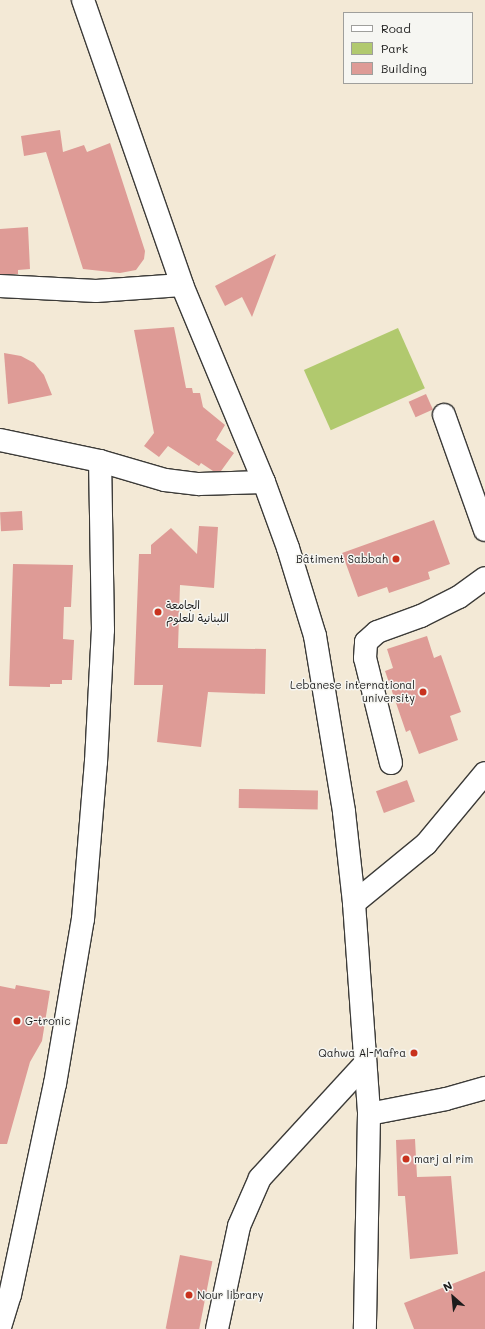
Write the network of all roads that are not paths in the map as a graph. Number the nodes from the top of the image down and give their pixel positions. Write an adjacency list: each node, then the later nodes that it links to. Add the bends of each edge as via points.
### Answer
1 (83, 0): 2 (street)
2 (182, 285): 3 (street, via 96,291); 7 (street)
3 (0, 286)
4 (444, 416): 8 (street)
5 (0, 440): 6 (street)
6 (100, 461): 7 (street, via 165,480 198,484); 16 (street, via 103,630 96,762 83,919 55,1084 10,1295)
7 (264, 482): 12 (street, via 288,548 315,636 341,796)
8 (485, 530)
9 (485, 578): 10 (street, via 459,597 421,616 377,632 366,642 365,658)
10 (391, 763)
11 (485, 773): 12 (street, via 426,844)
12 (354, 903): 13 (street)
13 (365, 1064): 15 (street); 17 (street, via 260,1178 239,1226)
14 (485, 1088): 15 (street)
15 (368, 1114): 18 (street)
16 (0, 1327)
17 (217, 1329)
18 (365, 1329)

